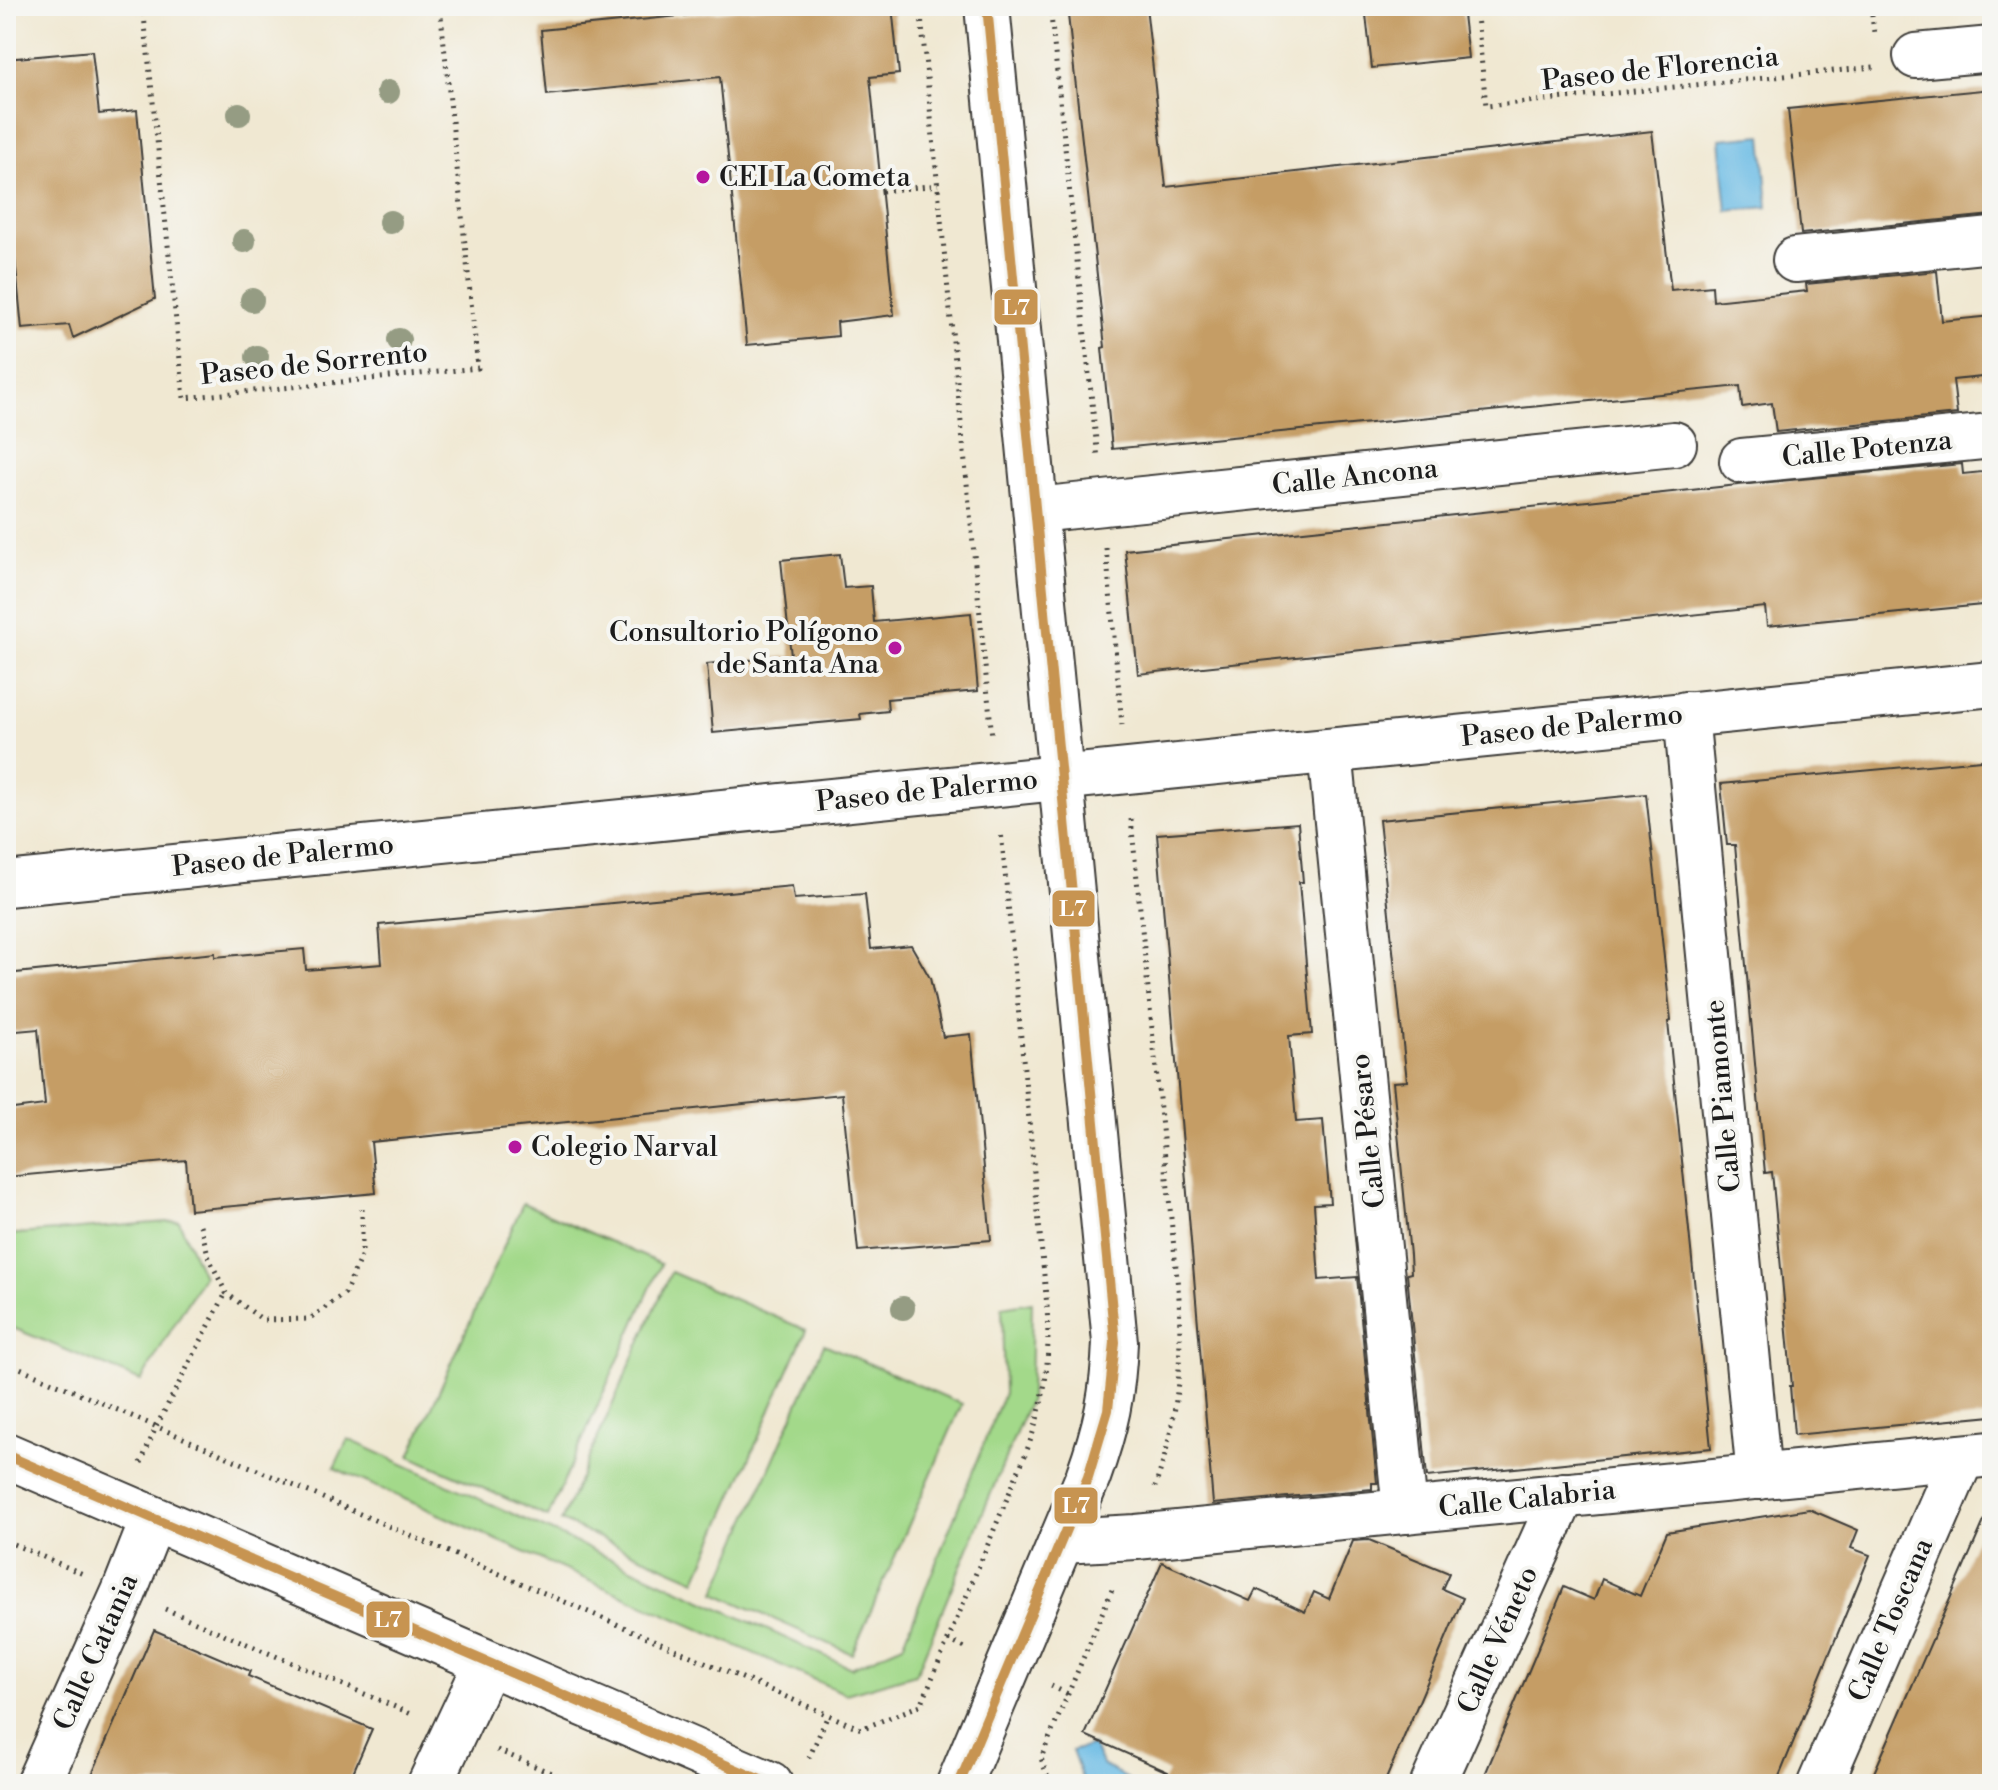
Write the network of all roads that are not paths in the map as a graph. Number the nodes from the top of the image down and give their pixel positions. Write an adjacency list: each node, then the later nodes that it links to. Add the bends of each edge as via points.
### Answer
1 (987, 6): 9 (street)
2 (1992, 49): 3 (street)
3 (1897, 61)
4 (1992, 240): 5 (street)
5 (1795, 260)
6 (1992, 436): 8 (street, Calle Potenza)
7 (1674, 444): 9 (street, Calle Ancona)
8 (1742, 461)
9 (1036, 510): 13 (street)
10 (1992, 684): 11 (street, Paseo de Palermo)
11 (1686, 714): 12 (street, Paseo de Palermo); 17 (street, Calle Piamonte)
12 (1330, 751): 13 (street, Paseo de Palermo); 19 (street, Calle Pésaro)
13 (1062, 777): 14 (street, Paseo de Palermo); 21 (street, via 1115,1342 1113,1391 1102,1436)
14 (6, 884)
15 (6, 1455): 20 (street)
16 (1977, 1455): 17 (street, Calle Calabria); 28 (street, Calle Toscana)
17 (1759, 1477): 18 (street, Calle Calabria)
18 (1563, 1495): 19 (street, Calle Calabria); 27 (street, Calle Véneto)
19 (1405, 1511): 21 (street, Calle Calabria)
20 (153, 1519): 22 (street); 24 (street, Calle Catania)
21 (1061, 1541): 26 (street)
22 (487, 1663): 23 (street); 25 (street)
23 (787, 1777)
24 (38, 1784)
25 (430, 1784)
26 (959, 1784)
27 (1433, 1784)
28 (1820, 1784)

